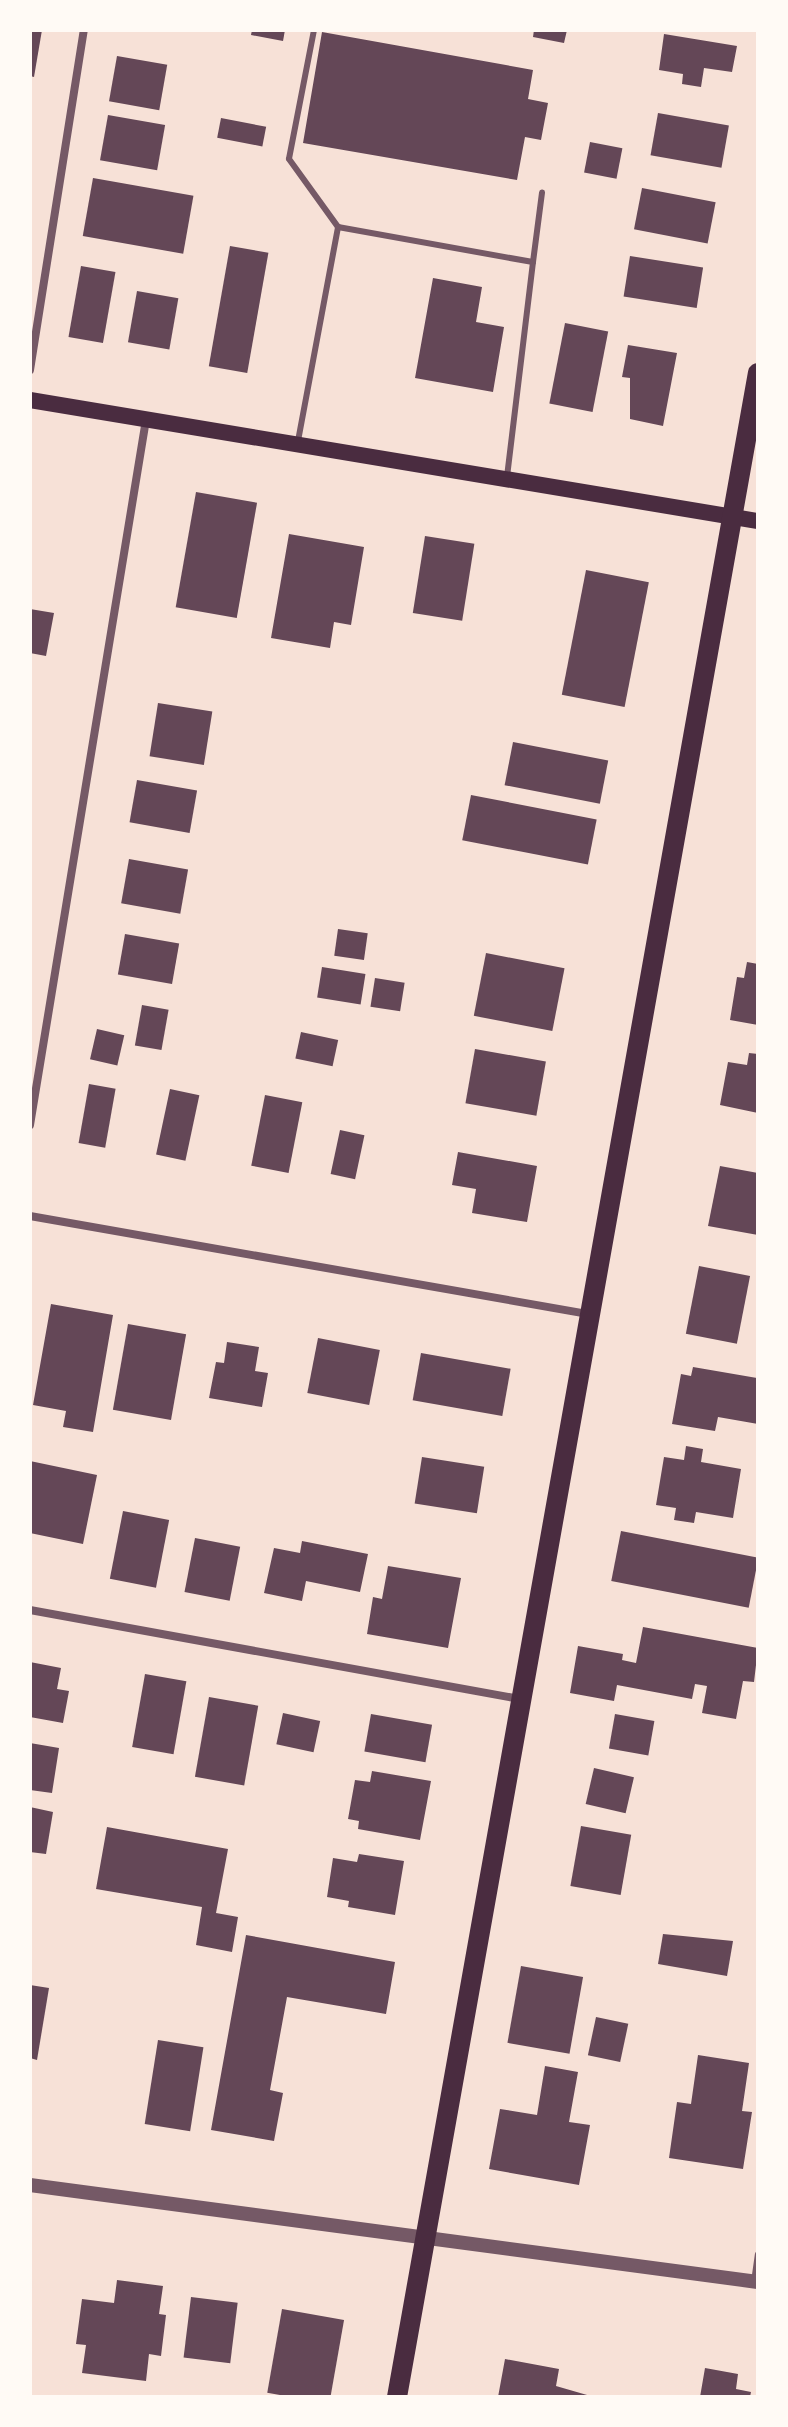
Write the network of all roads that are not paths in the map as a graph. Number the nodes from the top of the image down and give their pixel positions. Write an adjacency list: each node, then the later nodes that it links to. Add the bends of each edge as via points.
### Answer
1 (84, 30): 6 (street)
2 (314, 30): 4 (lane, via 289,159)
3 (542, 193): 5 (lane)
4 (338, 227): 5 (lane); 10 (lane)
5 (533, 262): 11 (lane)
6 (30, 370)
7 (758, 373): 12 (main road)
8 (30, 400): 9 (main road)
9 (146, 420): 10 (main road); 14 (street)
10 (298, 445): 11 (main road)
11 (507, 479): 12 (main road)
12 (732, 516): 13 (main road); 16 (main road)
13 (758, 521)
14 (30, 1125)
15 (30, 1216): 16 (street)
16 (588, 1314): 18 (main road)
17 (30, 1610): 18 (street)
18 (518, 1699): 20 (main road)
19 (30, 2185): 20 (street)
20 (426, 2238): 22 (street); 23 (main road)
21 (758, 2254): 22 (lane)
22 (756, 2282)
23 (397, 2397)

